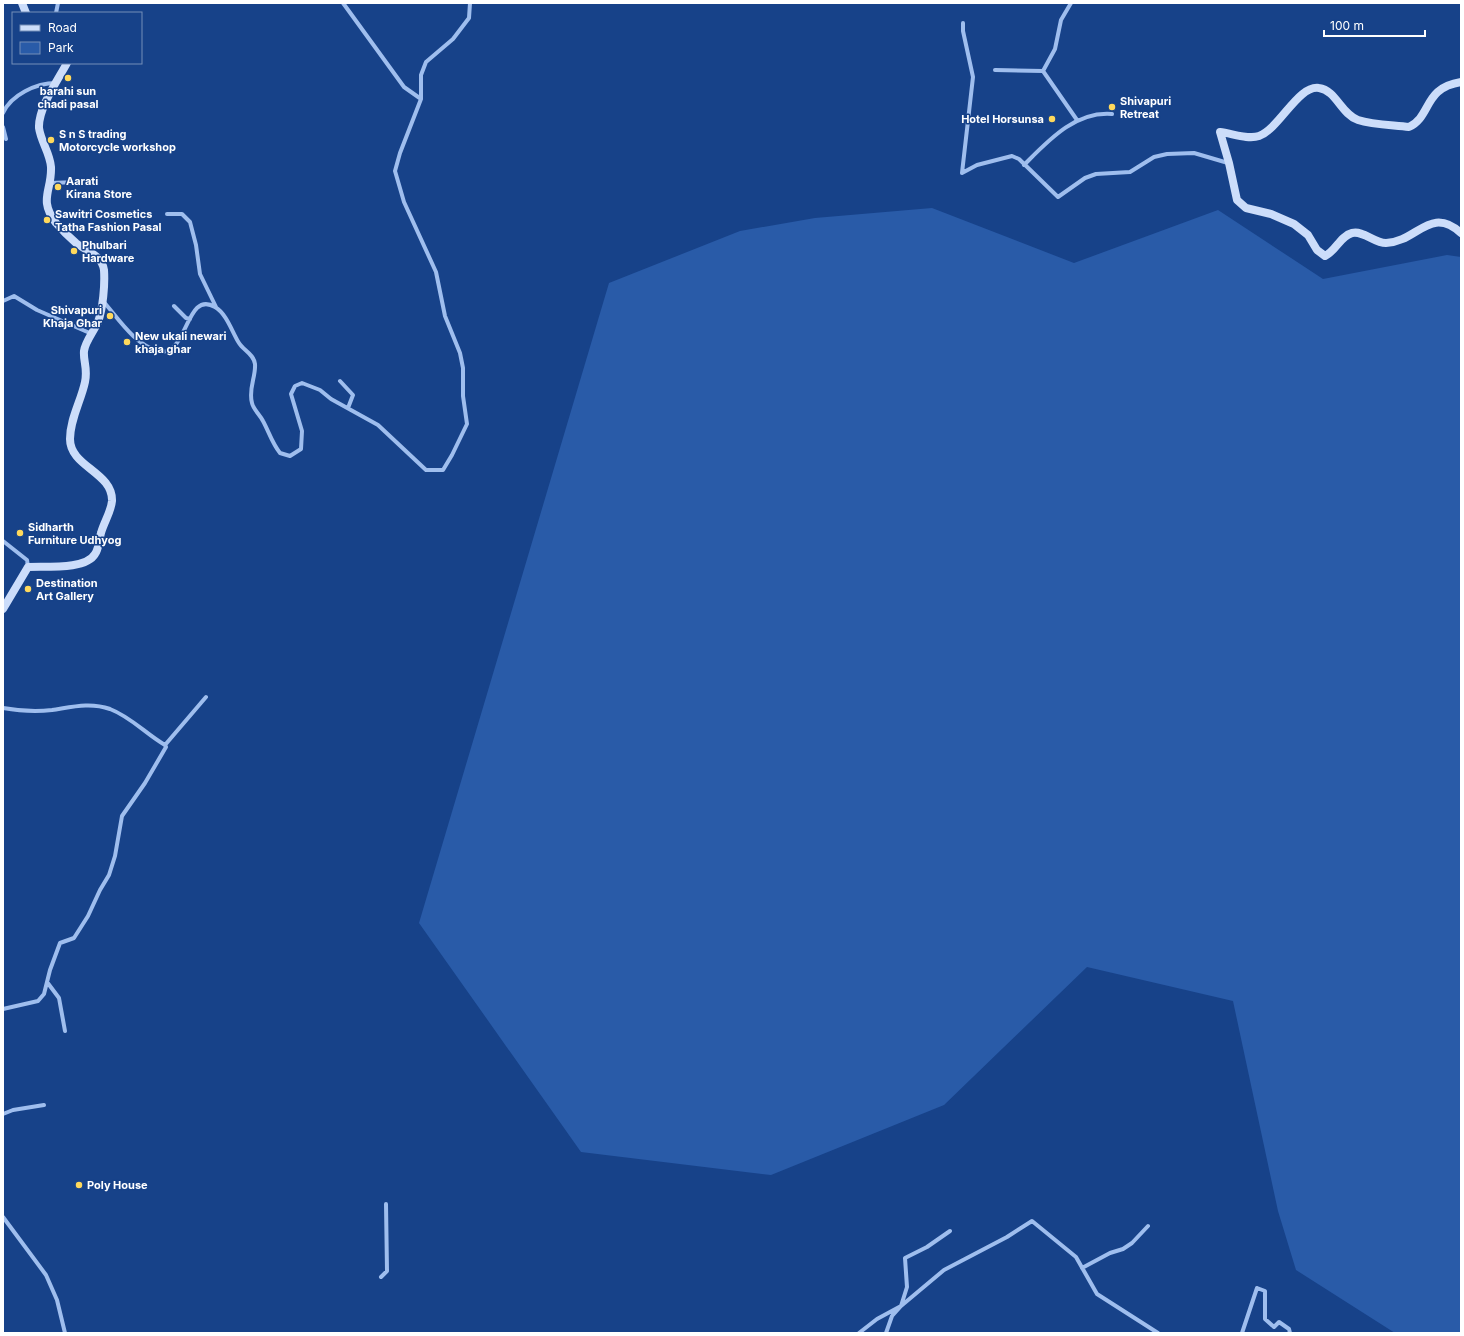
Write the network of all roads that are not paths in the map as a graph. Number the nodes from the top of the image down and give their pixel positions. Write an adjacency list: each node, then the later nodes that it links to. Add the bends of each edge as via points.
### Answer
1 (343, 3): 10 (street, via 404,87)
2 (470, 3): 10 (street, via 469,18 453,39 426,62 421,75)
3 (1070, 3): 7 (street, via 1061,20 1055,50)
4 (962, 23): 17 (street, via 973,77 962,174 981,163 1012,156)
5 (66, 64): 9 (street)
6 (995, 70): 7 (street)
7 (1043, 71): 13 (street)
8 (1461, 82): 16 (street, via 1450,84 1433,95 1416,124 1409,127 1358,120 1345,112 1332,95 1319,88 1308,89 1270,130 1257,137 1220,132)
9 (56, 83): 11 (street, via 47,83 19,94 7,104); 19 (street, via 46,102 39,127 49,154)
10 (421, 99): 29 (street, via 400,153 396,171 404,202 436,272 446,316 460,353 467,424 443,470 426,470 378,425)
11 (3, 113)
12 (1112, 114): 13 (street, via 1091,115)
13 (1077, 120): 17 (street)
14 (3, 127): 15 (street)
15 (6, 138)
16 (1229, 163): 17 (street, via 1194,152 1154,156 1130,172 1096,174 1085,178 1058,197); 21 (street, via 1237,200 1241,205 1294,224 1308,234 1317,250 1325,256 1331,253 1346,234 1354,232 1386,243 1400,240 1442,221 1451,224)
17 (1024, 165)
18 (78, 182): 19 (street)
19 (50, 183): 22 (street, via 47,190 47,206 56,222 76,243 102,262)
20 (167, 214): 25 (street, via 182,214 190,222 201,278)
21 (1461, 233)
22 (102, 300): 26 (street, via 131,333 159,352 165,352 182,338); 27 (street, via 98,321)
23 (3, 301): 27 (street, via 14,296 37,310)
24 (174, 306): 26 (street)
25 (216, 307): 26 (street, via 206,304 199,306); 29 (street, via 255,362 251,389 252,403 280,453 290,456 301,449 302,431 291,394 295,386 302,383 320,390)
26 (190, 319)
27 (92, 334): 31 (street, via 84,350 88,369 73,420 70,440 76,455 101,477 108,487 112,506 102,528 96,554 88,562)
28 (340, 381): 29 (street, via 353,395)
29 (348, 408)
30 (3, 541): 31 (street, via 27,560)
31 (28, 567): 32 (street)
32 (3, 609)
33 (206, 697): 35 (street)
34 (3, 708): 35 (street, via 25,712 85,705 110,709)
35 (165, 745): 36 (street, via 145,783 122,816 109,875 82,927 74,938 60,943)
36 (47, 982): 37 (street, via 44,994 38,1001); 38 (street, via 59,998)
37 (3, 1009)
38 (65, 1031)
39 (44, 1105): 40 (street)
40 (3, 1114)
41 (386, 1204): 46 (street, via 387,1271)
42 (3, 1217): 48 (street, via 46,1275 57,1300)
43 (1148, 1226): 45 (street, via 1123,1249)
44 (950, 1231): 47 (street, via 905,1258 907,1288)
45 (1082, 1268): 47 (street, via 1076,1257 1032,1221 944,1270); 51 (street, via 1097,1294)
46 (381, 1277)
47 (901, 1306): 49 (street); 50 (street, via 892,1316)
48 (65, 1333)
49 (858, 1333)
50 (886, 1333)
51 (1158, 1333)
52 (1242, 1333): 53 (street, via 1258,1288 1265,1291 1265,1319 1274,1327 1279,1322 1289,1329)
53 (1290, 1333)

